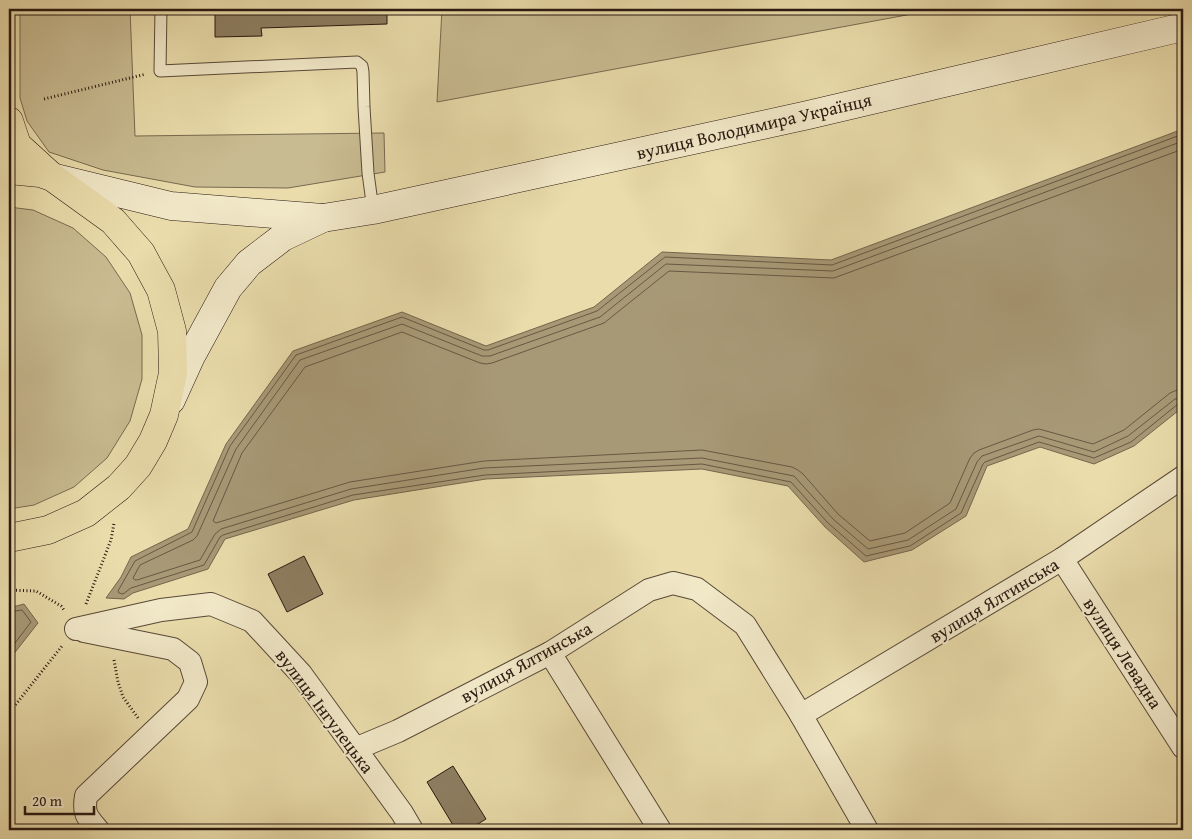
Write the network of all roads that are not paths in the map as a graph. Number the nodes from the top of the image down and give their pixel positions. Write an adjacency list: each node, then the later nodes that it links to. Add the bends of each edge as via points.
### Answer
1 (161, 9): 6 (lane, via 160,71 357,62 362,66)
2 (1183, 27): 6 (main road, вулиця Володимира Українця, via 808,115)
3 (9, 121): 5 (main road, via 17,145)
4 (9, 170): 5 (main road, вулиця Володимира Українця)
5 (52, 177): 7 (main road, вулиця Володимира Українця, via 171,206); 8 (main road, вулиця Володимира Українця, via 114,221 141,253 161,290 172,331 173,373)
6 (373, 210): 7 (main road, вулиця Володимира Українця)
7 (324, 218): 8 (main road, вулиця Володимира Українця, via 283,237 249,263 228,288)
8 (164, 414): 10 (main road, via 138,466 119,488 86,513 48,530)
9 (1183, 477): 11 (street, вулиця Ялтинська)
10 (9, 538)
11 (1062, 559): 13 (street, вулиця Ялтинська); 14 (street, вулиця Левадна)
12 (550, 653): 13 (street, вулиця Ялтинська, via 649,590 673,583 697,589 745,625); 15 (street, вулиця Ялтинська, via 398,731); 18 (street)
13 (801, 715): 19 (street)
14 (1183, 747)
15 (355, 749): 16 (street, вулиця Інгулецька, via 301,674 252,621 211,604 160,610 76,629 173,649 190,662 196,682 188,699 86,796 84,808); 17 (street, вулиця Інгулецька)
16 (98, 830)
17 (412, 830)
18 (660, 830)
19 (867, 830)

